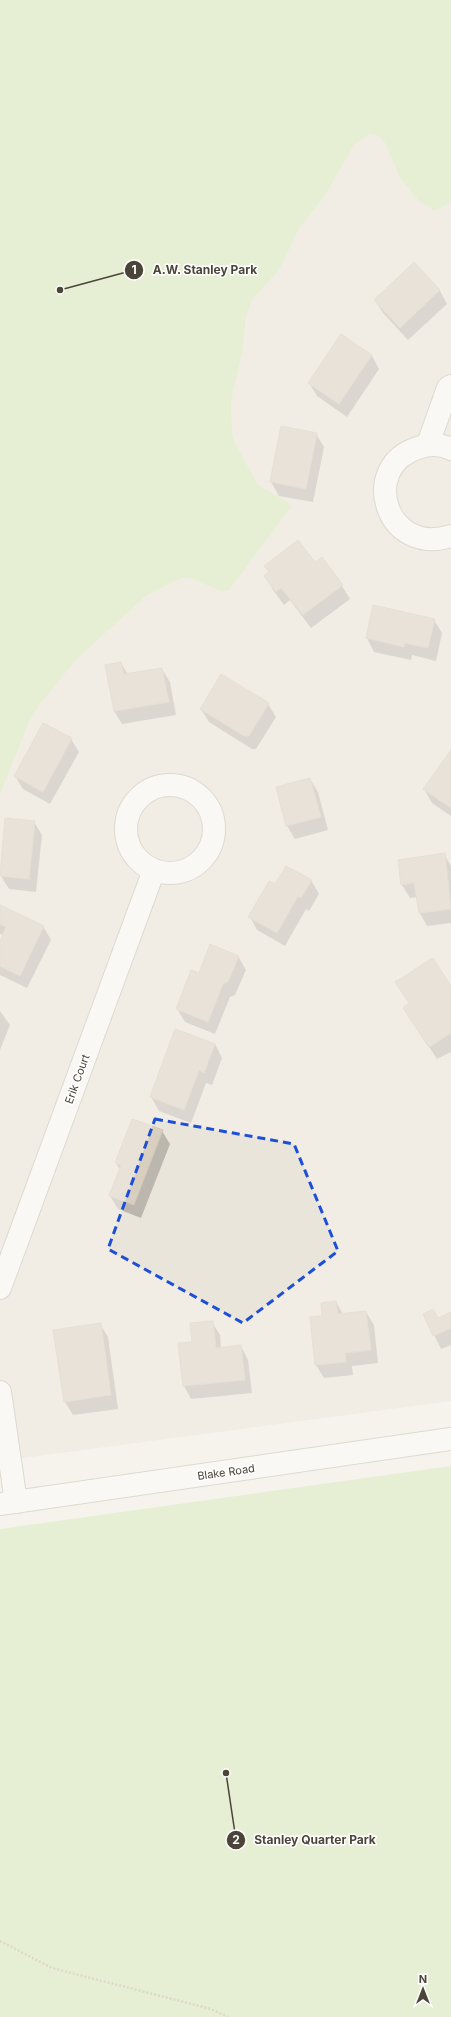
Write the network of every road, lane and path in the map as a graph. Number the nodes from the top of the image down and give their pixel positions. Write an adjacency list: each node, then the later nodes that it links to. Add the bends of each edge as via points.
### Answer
1 (451, 386): 2 (street, via 448,388)
2 (428, 444): 3 (street); 4 (street, via 410,450 396,462 387,478 385,497 390,515 402,529 419,539 437,540)
3 (451, 449)
4 (451, 536)
5 (154, 870): 5 (street, via 187,869 197,864 212,842 214,822 205,801 182,786 156,786 137,798 126,817 126,836 134,856); 6 (street, Erik Court)
6 (0, 1288)
7 (0, 1392): 9 (street)
8 (451, 1440): 9 (street, Blake Road)
9 (8, 1503)
10 (0, 1941): 11 (path, via 52,1968 211,2009)
11 (228, 2017)

